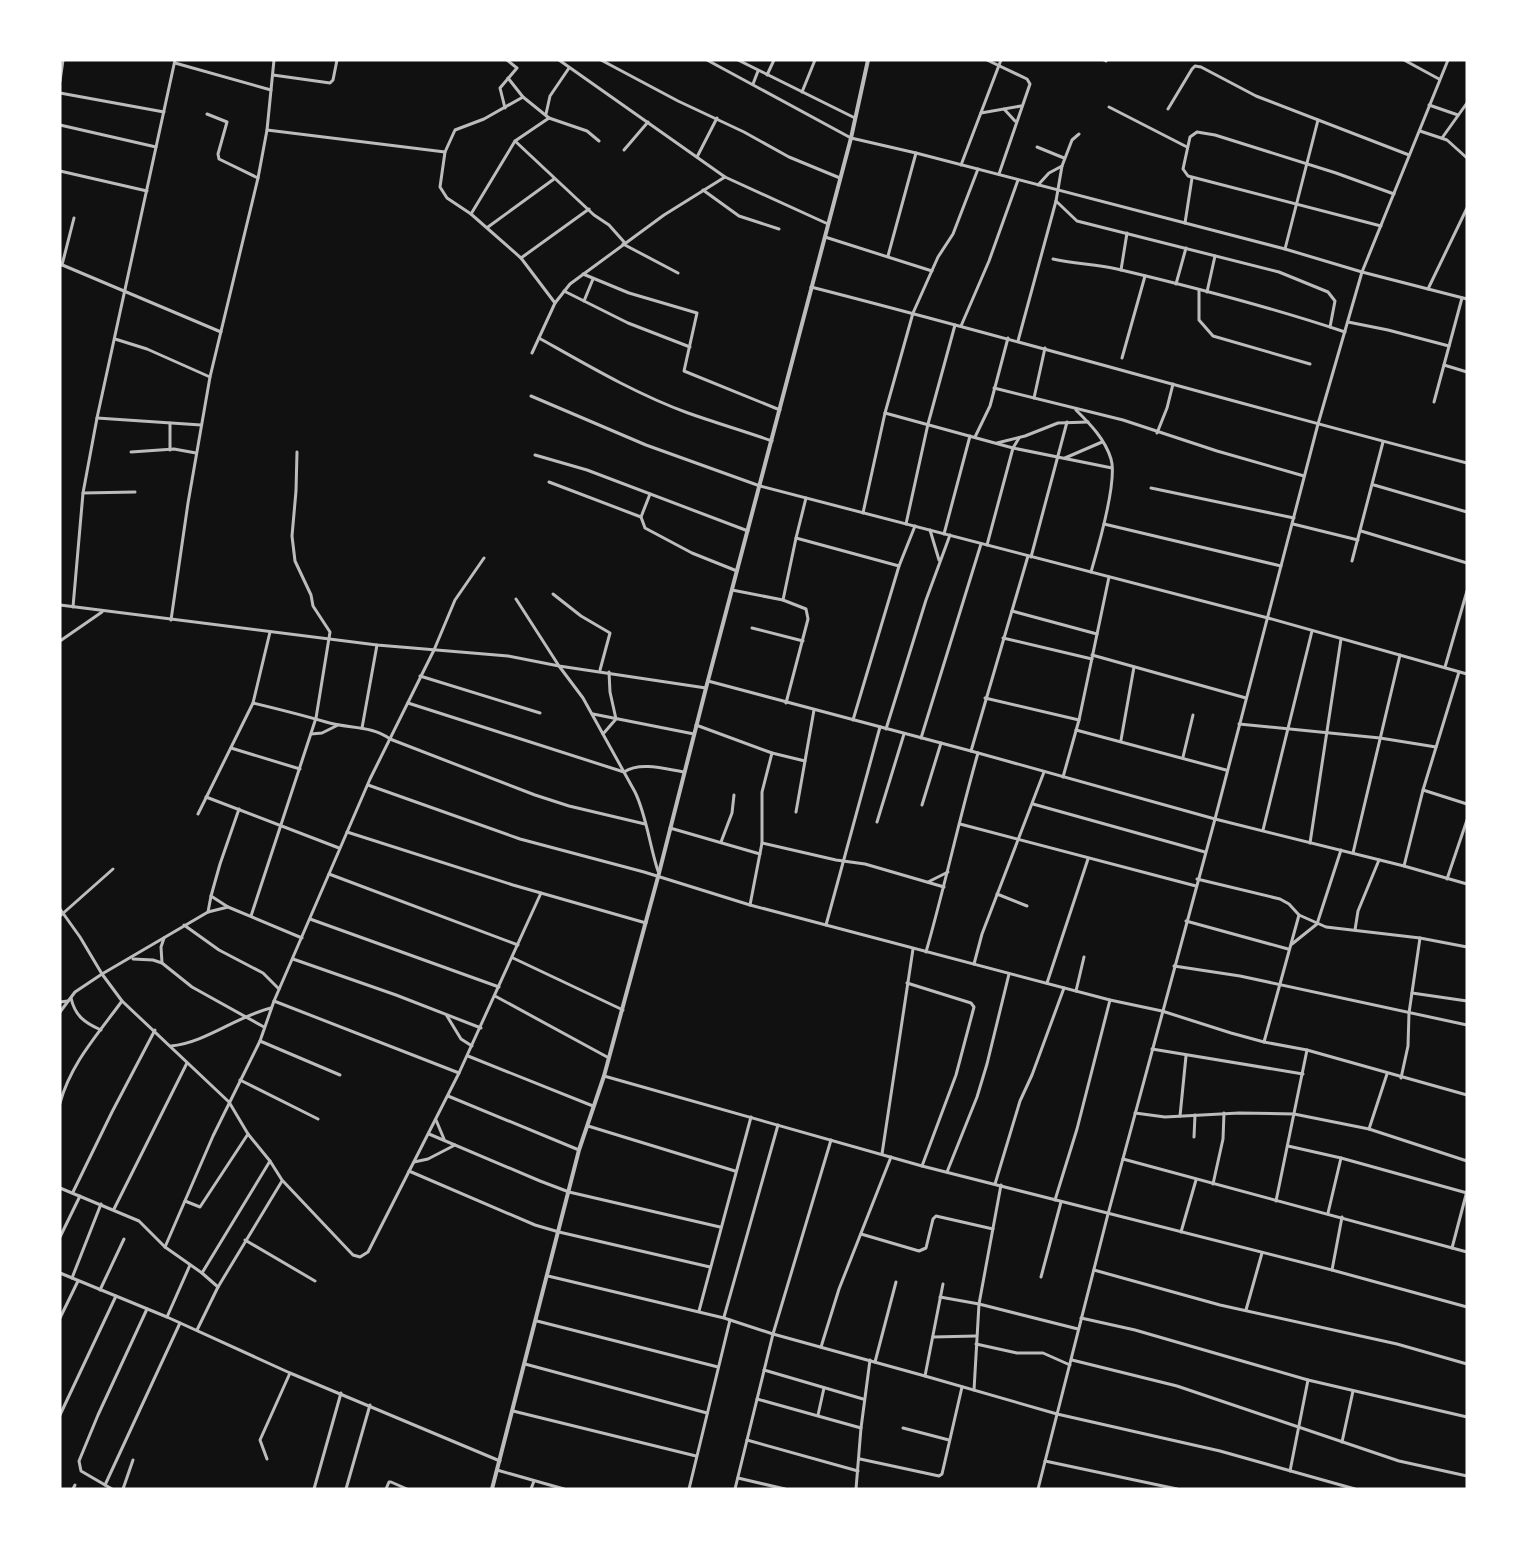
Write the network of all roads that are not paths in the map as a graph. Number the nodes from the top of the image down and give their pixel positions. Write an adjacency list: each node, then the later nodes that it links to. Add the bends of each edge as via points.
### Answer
1 (63, 60): 25 (street)
2 (274, 60): 21 (street)
3 (337, 60): 21 (street, via 330,83)
4 (507, 60): 23 (street, via 517,68)
5 (560, 60): 19 (street)
6 (602, 60): 43 (street)
7 (706, 60): 18 (street)
8 (720, 60): 18 (street)
9 (738, 60): 20 (street)
10 (774, 60): 22 (street)
11 (815, 60): 28 (street)
12 (868, 60): 44 (street)
13 (987, 60): 17 (street)
14 (1404, 60): 24 (street)
15 (1448, 60): 24 (street)
16 (175, 62): 27 (street); 38 (street)
17 (1000, 62): 33 (street, via 1029,81); 40 (street)
18 (717, 65): 26 (street)
19 (569, 68): 42 (street, via 550,96); 46 (street)
20 (758, 71): 22 (street); 26 (street)
21 (272, 75): 27 (street)
22 (767, 75): 28 (street)
23 (508, 78): 30 (street); 35 (street, via 500,90)
24 (1440, 79): 32 (street)
25 (60, 81)
26 (753, 84): 52 (street)
27 (271, 90): 49 (street)
28 (802, 92): 44 (street)
29 (60, 93): 38 (street)
30 (523, 97): 35 (street); 42 (street)
31 (1467, 103): 41 (street)
32 (1430, 105): 41 (street); 50 (street)
33 (1021, 106): 36 (street); 47 (street)
34 (1109, 107): 58 (street)
35 (505, 108): 60 (street, via 455,130)
36 (1005, 109): 40 (street); 47 (street)
37 (1167, 109): 45 (street, via 1195,66)
38 (164, 112): 56 (street)
39 (207, 114): 74 (street, via 227,122 219,159)
40 (981, 114): 67 (street)
41 (1458, 115): 53 (street)
42 (548, 117): 54 (street); 55 (street, via 587,131)
43 (717, 118): 63 (street); 73 (street, via 789,157)
44 (855, 118): 52 (street)
45 (1318, 120): 62 (street); 66 (street)
46 (648, 122): 59 (street); 63 (street)
47 (1016, 122): 71 (street)
48 (60, 125): 56 (street)
49 (267, 130): 60 (street); 74 (street)
50 (1419, 131): 53 (street); 62 (street)
51 (1079, 134): 64 (street)
52 (851, 138): 61 (street); 73 (street)
53 (1442, 138): 65 (street)
54 (515, 141): 76 (street); 87 (street)
55 (599, 141)
56 (156, 147): 81 (street)
57 (1037, 147): 64 (street)
58 (1187, 147): 66 (street, via 1191,135 1201,132); 75 (street, via 1183,170)
59 (624, 150)
60 (445, 152): 87 (street, via 441,192)
61 (916, 153): 67 (street); 99 (street)
62 (1409, 155): 82 (street)
63 (697, 157): 72 (street)
64 (1064, 158): 68 (street)
65 (1467, 158)
66 (1305, 164): 82 (street); 84 (street)
67 (962, 165): 69 (street)
68 (1062, 166): 78 (street); 80 (street)
69 (978, 169): 71 (street); 105 (street, via 956,227)
70 (60, 171): 81 (street)
71 (999, 175): 77 (street)
72 (725, 177): 79 (street); 90 (street)
73 (840, 177): 90 (street)
74 (258, 178): 126 (street)
75 (1192, 178): 84 (street); 89 (street)
76 (554, 179): 85 (street); 92 (street)
77 (1018, 180): 78 (street); 124 (street)
78 (1038, 185): 80 (street)
79 (703, 190): 93 (street, via 740,216); 96 (street)
80 (1057, 190): 83 (street); 89 (street)
81 (147, 191): 116 (street)
82 (1394, 194): 91 (street)
83 (1056, 201): 94 (street, via 1077,221); 131 (street)
84 (1295, 204): 91 (street); 98 (street)
85 (588, 208): 96 (street); 101 (street)
86 (1467, 208): 113 (street)
87 (471, 214): 92 (street)
88 (74, 218): 103 (street)
89 (1185, 223): 98 (street)
90 (828, 224): 95 (street)
91 (1381, 226): 106 (street)
92 (487, 227): 101 (street)
93 (779, 229)
94 (1127, 233): 97 (street); 104 (street)
95 (825, 237): 99 (street); 112 (street)
96 (624, 243): 107 (street); 108 (street)
97 (1186, 248): 100 (street); 111 (street)
98 (1285, 249): 106 (street)
99 (888, 256): 105 (street)
100 (1215, 256): 117 (street); 125 (street, via 1279,272 1328,292 1335,305)
101 (521, 258): 120 (street)
102 (1053, 259): 104 (street)
103 (61, 264): 116 (street)
104 (1121, 270): 109 (street)
105 (932, 271): 121 (street)
106 (1362, 272): 113 (street); 122 (street)
107 (678, 273)
108 (583, 274): 110 (street); 115 (street)
109 (1145, 276): 111 (street); 136 (street)
110 (593, 279): 119 (street); 133 (street, via 697,313)
111 (1176, 284): 114 (street)
112 (811, 287): 121 (street); 147 (street)
113 (1428, 289): 118 (street)
114 (1199, 290): 117 (street); 137 (street, via 1199,320 1213,336)
115 (564, 291): 119 (street); 120 (street)
116 (125, 292): 126 (street); 130 (street)
117 (1207, 292): 125 (street)
118 (1465, 298): 132 (street)
119 (584, 301): 133 (street)
120 (555, 303): 128 (street)
121 (913, 313): 123 (street); 148 (street)
122 (1348, 322): 127 (street); 132 (street)
123 (955, 325): 124 (street); 153 (street)
124 (961, 327): 129 (street)
125 (1330, 327): 127 (street)
126 (221, 332): 140 (street)
127 (1345, 332): 154 (street)
128 (539, 338): 135 (street); 159 (street, via 654,399)
129 (1008, 338): 131 (street); 142 (street)
130 (115, 339): 140 (street); 149 (street)
131 (1018, 341): 134 (street)
132 (1449, 346): 138 (street)
133 (690, 347): 147 (street, via 685,371)
134 (1045, 348): 141 (street); 144 (street)
135 (532, 352)
136 (1122, 358)
137 (1310, 363)
138 (1444, 365): 139 (street); 145 (street)
139 (1467, 372)
140 (210, 377): 155 (street)
141 (1173, 384): 154 (street); 156 (street)
142 (994, 388): 144 (street); 157 (street, via 984,420)
143 (531, 396): 176 (street, via 646,445)
144 (1034, 398): 146 (street)
145 (1434, 402)
146 (1075, 409): 151 (street); 156 (street)
147 (780, 410): 159 (street)
148 (885, 413): 153 (street); 183 (street)
149 (97, 418): 152 (street); 179 (street)
150 (1067, 422): 151 (street); 158 (street); 169 (street)
151 (1088, 422): 160 (street)
152 (170, 423): 155 (street); 164 (street)
153 (928, 424): 157 (street); 186 (street)
154 (1318, 424): 161 (street); 173 (street)
155 (201, 425): 167 (street)
156 (1157, 433): 173 (street)
157 (972, 436): 162 (street); 193 (street)
158 (1018, 438): 162 (street); 163 (street)
159 (772, 441): 176 (street)
160 (1102, 442): 170 (street); 172 (street)
161 (1383, 442): 171 (street); 175 (street)
162 (995, 443): 163 (street)
163 (1013, 447): 169 (street); 198 (street)
164 (170, 450): 165 (street); 167 (street)
165 (131, 452)
166 (297, 452): 225 (street, via 292,536 295,561 313,606 329,630)
167 (196, 453): 219 (street)
168 (535, 455): 180 (street)
169 (1059, 457): 170 (street); 199 (street)
170 (1065, 458): 172 (street)
171 (1467, 463)
172 (1113, 468): 188 (street)
173 (1305, 476): 185 (street)
174 (549, 482): 184 (street)
175 (1373, 484): 182 (street); 192 (street)
176 (760, 486): 181 (street); 191 (street)
177 (1151, 488): 185 (street)
178 (135, 492): 179 (street)
179 (83, 493): 215 (street)
180 (650, 494): 184 (street); 191 (street)
181 (806, 498): 183 (street); 195 (street)
182 (1467, 512)
183 (863, 513): 186 (street)
184 (641, 517): 206 (street, via 647,530)
185 (1294, 518): 187 (street)
186 (906, 524): 189 (street)
187 (1292, 524): 196 (street); 205 (street)
188 (1104, 525): 205 (street); 207 (street)
189 (915, 526): 190 (street); 204 (street)
190 (930, 530): 193 (street); 201 (street)
191 (748, 531): 206 (street)
192 (1361, 531): 196 (street); 203 (street)
193 (944, 534): 194 (street)
194 (950, 535): 197 (street); 201 (street)
195 (795, 538): 204 (street); 213 (street)
196 (1358, 540): 202 (street)
197 (981, 544): 198 (street); 269 (street)
198 (987, 545): 199 (street)
199 (1029, 556): 207 (street); 217 (street)
200 (484, 558): 230 (street, via 455,600)
201 (939, 561): 262 (street)
202 (1352, 561)
203 (1467, 563)
204 (899, 566): 254 (street)
205 (1281, 566): 218 (street)
206 (737, 572): 209 (street)
207 (1091, 572): 208 (street)
208 (1109, 577): 218 (street); 223 (street)
209 (732, 590): 213 (street); 241 (street)
210 (1467, 591): 235 (street)
211 (553, 594): 236 (street, via 610,633)
212 (516, 599): 233 (street)
213 (783, 600): 228 (street, via 808,612)
214 (60, 605): 215 (street)
215 (74, 607): 216 (street)
216 (104, 611): 219 (street); 227 (street)
217 (1011, 611): 223 (street); 224 (street)
218 (1268, 618): 221 (street); 244 (street)
219 (171, 620): 222 (street)
220 (752, 628): 228 (street)
221 (1311, 631): 226 (street); 261 (street)
222 (270, 632): 225 (street); 246 (street)
223 (1097, 634): 232 (street)
224 (1003, 638): 232 (street); 243 (street)
225 (329, 639): 229 (street); 252 (street)
226 (1341, 639): 231 (street); 264 (street)
227 (60, 640)
228 (802, 641): 245 (street)
229 (377, 645): 230 (street); 260 (street)
230 (434, 650): 233 (street, via 508,656); 240 (street)
231 (1400, 655): 235 (street); 270 (street)
232 (1092, 657): 234 (street); 255 (street)
233 (559, 666): 236 (street); 250 (street)
234 (1134, 667): 244 (street); 272 (street)
235 (1445, 668): 238 (street)
236 (600, 670): 237 (street)
237 (609, 672): 242 (street); 253 (street)
238 (1459, 672): 239 (street); 274 (street)
239 (1467, 674)
240 (420, 676): 247 (street); 249 (street)
241 (708, 681): 242 (street); 245 (street)
242 (706, 688): 258 (street)
243 (985, 698): 255 (street); 276 (street)
244 (1246, 698): 256 (street)
245 (786, 702): 248 (street)
246 (253, 703): 252 (street); 275 (street)
247 (407, 703): 271 (street); 283 (street)
248 (814, 710): 254 (street); 280 (street)
249 (540, 713)
250 (592, 714): 253 (street); 266 (street)
251 (1193, 715): 279 (street)
252 (316, 718): 257 (street); 265 (street)
253 (616, 719): 266 (street); 267 (street)
254 (853, 720): 259 (street)
255 (1079, 720): 263 (street)
256 (1239, 724): 261 (street); 282 (street)
257 (339, 725): 260 (street); 265 (street)
258 (696, 725): 267 (street); 277 (street)
259 (880, 727): 262 (street); 317 (street)
260 (362, 728): 271 (street)
261 (1288, 728): 264 (street); 304 (street)
262 (886, 729): 268 (street)
263 (1076, 730): 272 (street); 286 (street)
264 (1326, 732): 270 (street); 309 (street)
265 (311, 734): 281 (street)
266 (603, 734): 283 (street)
267 (694, 734): 284 (street)
268 (904, 734): 269 (street); 299 (street)
269 (921, 738): 273 (street)
270 (1380, 738): 274 (street); 314 (street)
271 (390, 739): 287 (street); 300 (street, via 535,795)
272 (1121, 740): 279 (street)
273 (941, 743): 276 (street); 293 (street)
274 (1436, 747): 288 (street)
275 (231, 748): 281 (street); 290 (street)
276 (971, 751): 278 (street)
277 (772, 753): 280 (street); 308 (street, via 762,792)
278 (978, 753): 285 (street); 301 (street)
279 (1183, 758): 282 (street)
280 (805, 761): 295 (street)
281 (300, 769): 302 (street)
282 (1226, 770): 297 (street)
283 (624, 772): 284 (street, via 633,767 650,767); 300 (street, via 640,802)
284 (684, 772): 303 (street)
285 (1044, 772): 286 (street); 291 (street)
286 (1063, 777): 297 (street)
287 (368, 785): 305 (street); 322 (street, via 520,839)
288 (1423, 790): 292 (street); 318 (street)
289 (734, 795): 307 (street, via 732,813)
290 (206, 797): 294 (street); 296 (street)
291 (1033, 804): 306 (street); 312 (street)
292 (1467, 804)
293 (922, 805)
294 (239, 809): 302 (street); 331 (street)
295 (796, 812)
296 (198, 814)
297 (1215, 819): 304 (street); 312 (street)
298 (1467, 820): 324 (street)
299 (877, 822)
300 (645, 824): 322 (street)
301 (960, 824): 306 (street); 320 (street)
302 (282, 826): 310 (street); 339 (street)
303 (670, 828): 307 (street); 322 (street)
304 (1263, 831): 309 (street)
305 (347, 832): 310 (street); 329 (street)
306 (1018, 840): 315 (street); 330 (street)
307 (720, 843): 313 (street)
308 (762, 843): 313 (street); 317 (street)
309 (1310, 843): 311 (street)
310 (340, 848): 321 (street)
311 (1341, 850): 314 (street); 343 (street)
312 (1205, 852): 323 (street)
313 (760, 854): 332 (street)
314 (1353, 854): 316 (street)
315 (1088, 859): 327 (street); 365 (street)
316 (1379, 860): 318 (street); 346 (street, via 1358,911)
317 (843, 861): 325 (street); 345 (street)
318 (1404, 866): 324 (street)
319 (113, 868): 337 (street)
320 (948, 872): 325 (street); 328 (street)
321 (328, 874): 340 (street); 350 (street)
322 (659, 875): 332 (street); 342 (street)
323 (1197, 879): 327 (street); 338 (street, via 1280,899)
324 (1447, 879): 326 (street)
325 (928, 882): 328 (street)
326 (1467, 884)
327 (1196, 886): 341 (street)
328 (944, 887): 354 (street)
329 (541, 893): 342 (street); 350 (street)
330 (997, 894): 333 (street); 360 (street)
331 (211, 896): 334 (street); 336 (street)
332 (750, 906): 345 (street)
333 (1027, 906)
334 (228, 907): 336 (street); 339 (street)
335 (60, 909): 337 (street)
336 (208, 912): 344 (street)
337 (62, 915): 362 (street)
338 (1299, 915): 343 (street); 351 (street)
339 (251, 916): 348 (street)
340 (310, 919): 348 (street); 367 (street)
341 (1186, 921): 351 (street); 361 (street)
342 (646, 923): 380 (street)
343 (1317, 924): 346 (street); 351 (street)
344 (184, 925): 347 (street); 369 (street, via 219,950 263,973)
345 (826, 926): 353 (street)
346 (1355, 930): 349 (street)
347 (164, 937): 357 (street); 359 (street)
348 (302, 938): 358 (street)
349 (1420, 938): 352 (street); 371 (street)
350 (519, 946): 356 (street)
351 (1290, 947): 366 (street)
352 (1467, 947)
353 (913, 949): 354 (street); 364 (street)
354 (926, 952): 360 (street)
355 (1084, 957): 370 (street)
356 (513, 958): 367 (street); 380 (street)
357 (131, 959): 359 (street); 362 (street)
358 (293, 959): 369 (street); 384 (street)
359 (162, 963): 385 (street, via 192,987)
360 (974, 964): 363 (street)
361 (1174, 966): 366 (street); 381 (street)
362 (102, 974): 373 (street); 375 (street)
363 (1009, 974): 365 (street); 442 (street, via 987,1064)
364 (908, 983): 432 (street); 439 (street, via 971,1003 974,1008 956,1075)
365 (1047, 983): 368 (street)
366 (1278, 985): 383 (street); 392 (street)
367 (499, 987): 372 (street)
368 (1064, 988): 370 (street); 445 (street, via 1020,1101)
369 (279, 989): 376 (street)
370 (1076, 991): 374 (street)
371 (1412, 993): 377 (street); 383 (street)
372 (495, 996): 388 (street); 399 (street)
373 (69, 999): 378 (street); 382 (street); 389 (street, via 82,1020)
374 (1110, 1000): 381 (street); 453 (street, via 1077,1129)
375 (122, 1001): 389 (street); 390 (street)
376 (274, 1001): 379 (street); 401 (street)
377 (1467, 1001)
378 (60, 1002)
379 (271, 1008): 385 (street); 387 (street)
380 (623, 1010): 399 (street)
381 (1162, 1011): 392 (street); 395 (street)
382 (60, 1012)
383 (1409, 1013): 386 (street); 406 (street, via 1408,1046)
384 (446, 1014): 388 (street); 394 (street, via 461,1039)
385 (246, 1017): 387 (street); 393 (street, via 190,1043)
386 (1467, 1025)
387 (264, 1027): 391 (street)
388 (481, 1028): 394 (street)
389 (101, 1030): 411 (street, via 69,1076)
390 (155, 1030): 393 (street); 451 (street)
391 (260, 1041): 404 (street); 407 (street)
392 (1264, 1042): 396 (street)
393 (171, 1046): 400 (street)
394 (472, 1046): 397 (street)
395 (1152, 1049): 398 (street); 413 (street)
396 (1307, 1050): 402 (street); 403 (street)
397 (468, 1056): 401 (street); 412 (street)
398 (1186, 1056): 402 (street); 417 (street)
399 (609, 1058): 405 (street)
400 (188, 1064): 410 (street); 458 (street)
401 (459, 1073): 409 (street)
402 (1303, 1074): 415 (street)
403 (1388, 1074): 406 (street); 423 (street)
404 (340, 1075)
405 (604, 1076): 412 (street); 418 (street)
406 (1401, 1078): 408 (street)
407 (240, 1080): 410 (street); 419 (street)
408 (1467, 1095)
409 (448, 1096): 420 (street); 431 (street)
410 (229, 1102): 425 (street); 454 (street)
411 (60, 1103)
412 (593, 1106): 422 (street)
413 (1135, 1113): 417 (street); 435 (street)
414 (1224, 1113): 415 (street); 416 (street); 446 (street)
415 (1294, 1114): 423 (street); 430 (street)
416 (1195, 1115): 417 (street); 426 (street)
417 (1180, 1116)
418 (751, 1117): 421 (street); 441 (street)
419 (318, 1119)
420 (435, 1120): 424 (street); 428 (street)
421 (778, 1125): 427 (street); 497 (street)
422 (587, 1126): 431 (street); 441 (street)
423 (1370, 1129): 437 (street)
424 (428, 1133): 428 (street); 438 (street)
425 (248, 1134): 436 (street); 454 (street, via 200,1207)
426 (1194, 1137)
427 (831, 1140): 432 (street); 505 (street)
428 (445, 1141): 429 (street)
429 (454, 1145): 438 (street); 449 (street)
430 (1288, 1146): 434 (street); 455 (street)
431 (579, 1150): 449 (street)
432 (882, 1154): 433 (street)
433 (891, 1157): 439 (street); 466 (street)
434 (1341, 1158): 450 (street); 459 (street)
435 (1123, 1159): 444 (street); 460 (street)
436 (270, 1161): 443 (street); 479 (street)
437 (1467, 1161)
438 (414, 1162): 440 (street)
439 (922, 1167): 442 (street)
440 (409, 1171): 443 (street, via 368,1252 360,1257 353,1255); 464 (street)
441 (735, 1171): 462 (street)
442 (946, 1173): 445 (street)
443 (282, 1180): 469 (street)
444 (1196, 1180): 446 (street); 465 (street)
445 (995, 1184): 447 (street)
446 (1213, 1184): 455 (street)
447 (1000, 1185): 453 (street); 463 (street)
448 (60, 1188): 451 (street)
449 (569, 1192): 462 (street); 464 (street)
450 (1467, 1192): 471 (street)
451 (73, 1193): 452 (street)
452 (80, 1196): 457 (street); 467 (street)
453 (1054, 1200): 456 (street)
454 (184, 1201): 470 (street)
455 (1276, 1201): 459 (street)
456 (1061, 1202): 460 (street); 481 (street)
457 (101, 1204): 458 (street); 482 (street)
458 (114, 1210): 470 (street, via 144,1224)
459 (1328, 1213): 461 (street)
460 (1108, 1214): 465 (street); 476 (street)
461 (1342, 1217): 471 (street); 477 (street)
462 (720, 1227): 475 (street)
463 (993, 1229): 466 (street, via 936,1216 926,1248 919,1251); 491 (street)
464 (558, 1232): 475 (street); 480 (street)
465 (1181, 1232): 473 (street)
466 (861, 1234): 509 (street)
467 (60, 1237)
468 (124, 1239): 488 (street)
469 (245, 1240): 484 (street); 487 (street)
470 (165, 1247): 474 (street)
471 (1452, 1248): 472 (street)
472 (1467, 1252)
473 (1262, 1253): 477 (street); 494 (street)
474 (190, 1265): 479 (street); 496 (street)
475 (710, 1267): 495 (street)
476 (1094, 1270): 494 (street); 499 (street)
477 (1332, 1270): 492 (street)
478 (60, 1273): 482 (street)
479 (202, 1273): 487 (street)
480 (548, 1276): 495 (street); 501 (street)
481 (1041, 1277)
482 (72, 1278): 483 (street)
483 (78, 1281): 488 (street); 498 (street)
484 (315, 1281)
485 (896, 1282): 512 (street)
486 (943, 1284): 490 (street)
487 (218, 1287): 504 (street)
488 (100, 1290): 489 (street)
489 (116, 1296): 493 (street); 532 (street)
490 (940, 1297): 491 (street); 507 (street)
491 (979, 1304): 503 (street); 506 (street)
492 (1467, 1307)
493 (147, 1309): 496 (street); 553 (street, via 79,1461 81,1471)
494 (1246, 1310): 514 (street)
495 (699, 1311): 497 (street)
496 (167, 1317): 502 (street)
497 (724, 1317): 500 (street)
498 (60, 1318)
499 (1081, 1318): 503 (street); 520 (street)
500 (730, 1320): 505 (street); 516 (street)
501 (537, 1321): 513 (street); 516 (street)
502 (180, 1323): 504 (street); 553 (street)
503 (1078, 1329): 511 (street)
504 (197, 1330): 518 (street)
505 (773, 1334): 509 (street); 517 (street)
506 (976, 1336): 507 (street); 508 (street)
507 (933, 1337): 519 (street)
508 (976, 1344): 515 (street, via 1017,1353 1043,1353); 523 (street)
509 (821, 1347): 510 (street)
510 (870, 1360): 512 (street); 527 (street)
511 (1072, 1360): 515 (street); 535 (street, via 1177,1386)
512 (875, 1362): 519 (street)
513 (525, 1364): 529 (street); 530 (street)
514 (1467, 1364)
515 (1070, 1365): 531 (street)
516 (718, 1366): 530 (street)
517 (764, 1370): 522 (street); 526 (street)
518 (290, 1372): 525 (street); 542 (street, via 260,1440)
519 (925, 1376): 521 (street)
520 (1308, 1380): 524 (street); 535 (street)
521 (962, 1387): 523 (street); 539 (street)
522 (824, 1388): 527 (street); 533 (street)
523 (974, 1390): 531 (street)
524 (1353, 1390): 534 (street); 540 (street)
525 (341, 1393): 528 (street); 556 (street)
526 (757, 1399): 533 (street); 538 (street)
527 (864, 1400): 536 (street)
528 (370, 1405): 545 (street); 557 (street)
529 (513, 1411): 541 (street); 545 (street)
530 (707, 1413): 541 (street)
531 (1057, 1414): 546 (street); 549 (street)
532 (60, 1415)
533 (818, 1415): 536 (street)
534 (1467, 1418)
535 (1298, 1426): 540 (street); 549 (street)
536 (861, 1428): 543 (street)
537 (903, 1428): 539 (street)
538 (747, 1440): 548 (street); 551 (street)
539 (949, 1440): 543 (street, via 939,1476)
540 (1342, 1442): 550 (street, via 1399,1461)
541 (696, 1456): 563 (street)
542 (267, 1459)
543 (860, 1459): 548 (street)
544 (133, 1460): 555 (street)
545 (500, 1461): 547 (street)
546 (1045, 1461): 567 (street); 568 (street)
547 (497, 1470): 552 (street); 560 (street)
548 (858, 1471): 566 (street)
549 (1290, 1471): 569 (street)
550 (1467, 1476)
551 (738, 1478): 564 (street); 565 (street)
552 (534, 1481): 561 (street); 562 (street)
553 (105, 1485): 554 (street)
554 (112, 1489)
555 (123, 1489)
556 (314, 1489)
557 (346, 1489)
558 (386, 1489): 559 (street, via 391,1482)
559 (407, 1489)
560 (492, 1489)
561 (531, 1489)
562 (564, 1489)
563 (689, 1489)
564 (735, 1489)
565 (785, 1489)
566 (856, 1489)
567 (1038, 1489)
568 (1177, 1489)
569 (1355, 1489)

